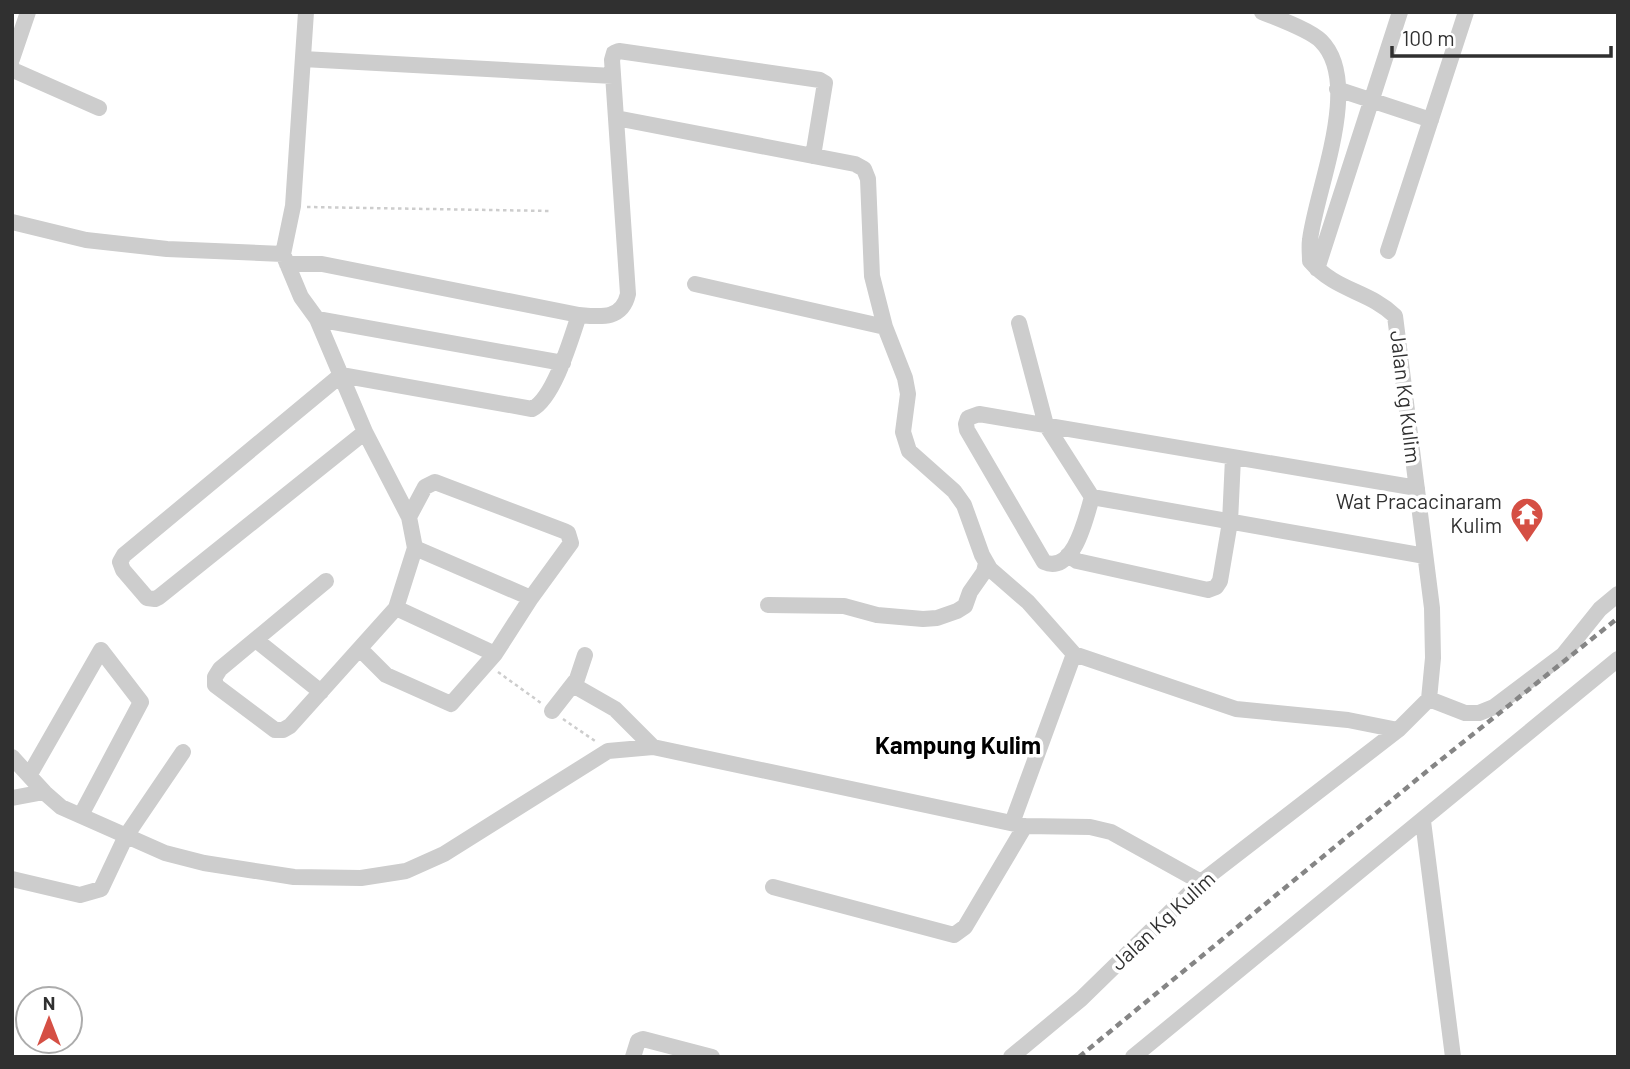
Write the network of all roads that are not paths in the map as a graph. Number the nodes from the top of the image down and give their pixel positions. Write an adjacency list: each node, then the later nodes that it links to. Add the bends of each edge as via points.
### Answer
1 (28, 12): 6 (street)
2 (306, 12): 7 (street)
3 (1262, 12): 10 (street, via 1320,40 1334,62)
4 (1400, 12): 11 (street)
5 (1466, 12): 14 (street)
6 (12, 59)
7 (303, 59): 9 (street); 18 (street)
8 (12, 67): 12 (street)
9 (613, 76): 13 (street); 15 (street, via 612,60 619,51 820,79 825,83)
10 (1337, 89): 11 (street); 19 (street, via 1336,129 1310,240 1310,261)
11 (1372, 100): 14 (street); 19 (street)
12 (99, 108)
13 (616, 118): 15 (street); 21 (street, via 628,294 621,310 612,315)
14 (1431, 120): 17 (street)
15 (813, 156): 24 (street, via 864,169 872,276)
16 (12, 222): 18 (street, via 86,240)
17 (1388, 251)
18 (285, 259): 21 (street); 22 (street, via 301,297)
19 (1317, 269): 30 (street, Jalan Kg Kulim, via 1343,288 1381,303 1395,316)
20 (695, 284): 24 (street)
21 (579, 315): 25 (street)
22 (317, 319): 25 (street); 26 (street)
23 (1019, 323): 27 (street)
24 (884, 327): 37 (street, via 905,378 908,394 903,432 909,451 959,498)
25 (563, 363): 26 (street, via 532,409)
26 (341, 375): 28 (street); 28 (street, via 124,555 121,566 147,598 159,597)
27 (1046, 425): 29 (street); 31 (street); 35 (street, via 979,414 973,414 966,424 1041,559 1052,565)
28 (365, 432): 32 (street)
29 (1233, 458): 30 (street); 33 (street)
30 (1417, 488): 36 (street, Jalan Kg Kulim)
31 (1092, 498): 33 (street); 35 (street, via 1075,549)
32 (410, 517): 34 (street); 40 (street, via 425,487 435,482 568,533 569,547)
33 (1230, 522): 35 (street, via 1220,581 1212,589 1077,561); 36 (street)
34 (415, 548): 40 (street); 42 (street)
35 (1068, 555)
36 (1425, 556): 51 (street, Jalan Kg Kulim, via 1432,620)
37 (986, 563): 41 (street, via 965,606 937,618 877,615 844,606); 46 (street)
38 (326, 581): 43 (street)
39 (1618, 594): 51 (street, via 1563,655 1494,707 1465,713)
40 (531, 598): 45 (street)
41 (768, 605)
42 (396, 607): 44 (street); 45 (street)
43 (256, 640): 50 (street); 50 (street, via 220,669 215,685 275,730 290,726)
44 (360, 649): 45 (street, via 386,675 451,704); 50 (street)
45 (495, 654)
46 (1074, 654): 53 (street, via 1236,709 1349,720); 62 (street)
47 (585, 655): 49 (street)
48 (1618, 659): 61 (street)
49 (573, 685): 52 (street); 54 (street, via 615,709)
50 (321, 692)
51 (1429, 699): 53 (street, Jalan Kg Kulim)
52 (552, 711)
53 (1398, 730): 65 (street, Jalan Kg Kulim)
54 (653, 747): 62 (street); 63 (street, via 608,751 444,854 395,873 361,878 294,877 204,863)
55 (183, 752): 63 (street)
56 (12, 757): 57 (street)
57 (30, 774): 58 (street); 60 (street, via 101,650 141,702)
58 (44, 792): 59 (street); 60 (street)
59 (12, 798)
60 (81, 816): 63 (street)
61 (1423, 821): 67 (street); 72 (street)
62 (1019, 825): 65 (street, via 1111,832); 66 (street, via 965,928 954,935)
63 (126, 836): 64 (street, via 101,889 80,895)
64 (12, 879)
65 (1201, 882): 70 (street, Jalan Kg Kulim, via 1081,999)
66 (773, 887)
67 (1152, 1051): 71 (street)
68 (633, 1057): 69 (street, via 643,1038)
69 (712, 1057)
70 (1012, 1057)
71 (1133, 1057)
72 (1453, 1057)

